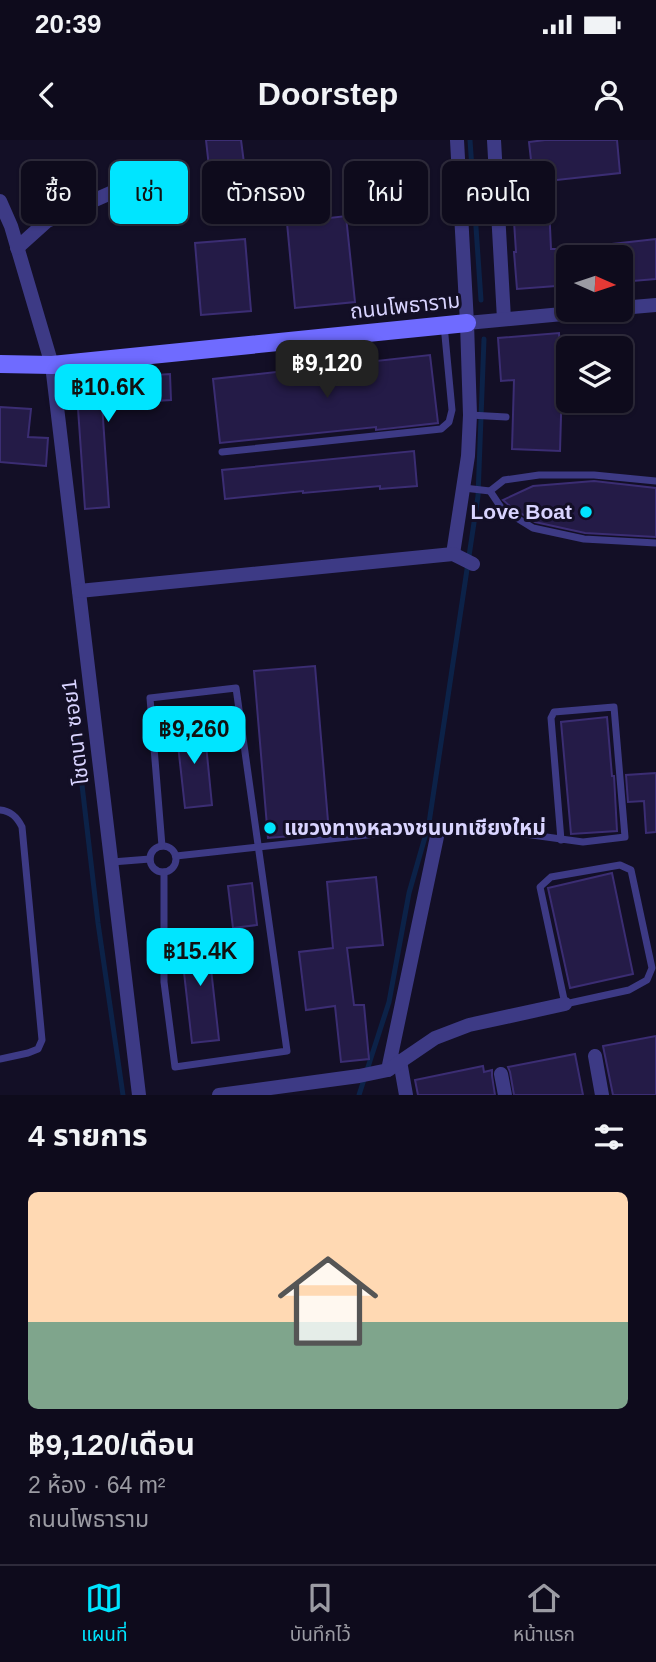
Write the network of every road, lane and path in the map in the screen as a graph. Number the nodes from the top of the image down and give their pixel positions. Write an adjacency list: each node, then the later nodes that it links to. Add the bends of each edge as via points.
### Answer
1 (457, 140): 10 (street)
2 (494, 140): 9 (street)
3 (110, 193): 5 (street, via 47,220)
4 (0, 201): 5 (street, โชตนา ซอย1)
5 (17, 248): 13 (street, โชตนา ซอย1)
6 (656, 305): 7 (street)
7 (634, 307)
8 (556, 314): 9 (street, ถนนโพธาราม)
9 (504, 319): 10 (street, ถนนโพธาราม)
10 (467, 323): 11 (street, ถนนโพธาราม); 14 (street)
11 (444, 325): 13 (street, ถนนโพธาราม); 16 (lane, via 452,410 441,429)
12 (0, 364): 13 (street, ถนนโพธาราม)
13 (52, 365): 23 (street, โชตนา ซอย1)
14 (470, 415): 15 (lane); 18 (street)
15 (506, 417)
16 (222, 452)
17 (656, 481): 19 (lane, via 539,475 504,480)
18 (464, 488): 19 (lane); 21 (street)
19 (489, 491): 20 (lane, via 502,509 533,528 584,539)
20 (656, 543)
21 (453, 554): 22 (street); 23 (street)
22 (473, 564)
23 (79, 591): 31 (street, โชตนา ซอย1)
24 (0, 810): 35 (lane, via 8,810 22,827 43,1040 38,1049)
25 (439, 827): 26 (lane, via 474,827); 28 (lane); 37 (street)
26 (561, 840): 26 (lane, via 625,837 614,707 554,712 551,718)
27 (162, 846): 28 (lane, via 150,698 236,688); 29 (lane); 30 (lane)
28 (258, 848): 29 (lane); 32 (lane, via 287,1051 176,1067 164,982)
29 (176, 856): 32 (lane, via 172,869)
30 (150, 859): 31 (lane); 32 (lane, via 155,869)
31 (112, 862): 39 (street, โชตนา ซอย1)
32 (164, 872)
33 (565, 1004): 33 (lane, via 540,887 551,877 620,865 631,870 652,968 647,980 629,990); 36 (street, via 469,1025 435,1038)
34 (595, 1056): 43 (street)
35 (0, 1059)
36 (400, 1061): 37 (street); 41 (street)
37 (388, 1070): 40 (street)
38 (501, 1074): 42 (street)
39 (139, 1095)
40 (219, 1095)
41 (407, 1095)
42 (505, 1095)
43 (603, 1095)

